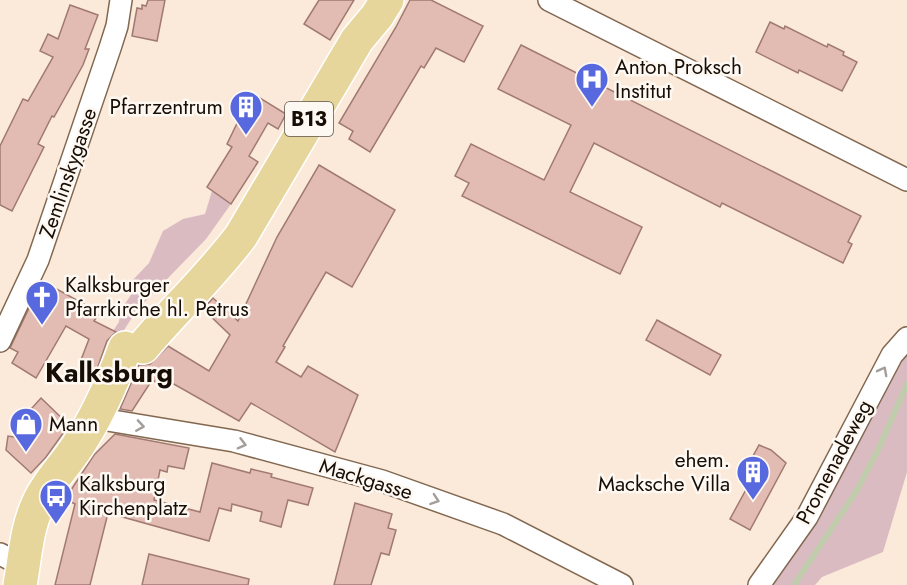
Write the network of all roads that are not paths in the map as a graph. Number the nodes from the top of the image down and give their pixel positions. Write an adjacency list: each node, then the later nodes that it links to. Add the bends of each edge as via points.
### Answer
1 (121, 0): 8 (street, Zemlinskygasse, via 117,26 50,226)
2 (373, 0): 5 (main road, B13)
3 (387, 0): 5 (main road, B13)
4 (549, 0): 6 (street)
5 (357, 40): 9 (main road, B13, via 262,197 168,292)
6 (907, 180)
7 (907, 338): 12 (street, Promenadeweg, one-way to 7, via 807,517 892,355)
8 (0, 341)
9 (102, 405): 10 (main road, B13, via 37,506); 11 (street, Mackgasse, one-way to 11, via 382,481 503,524)
10 (14, 568)
11 (622, 585)
12 (759, 585)

